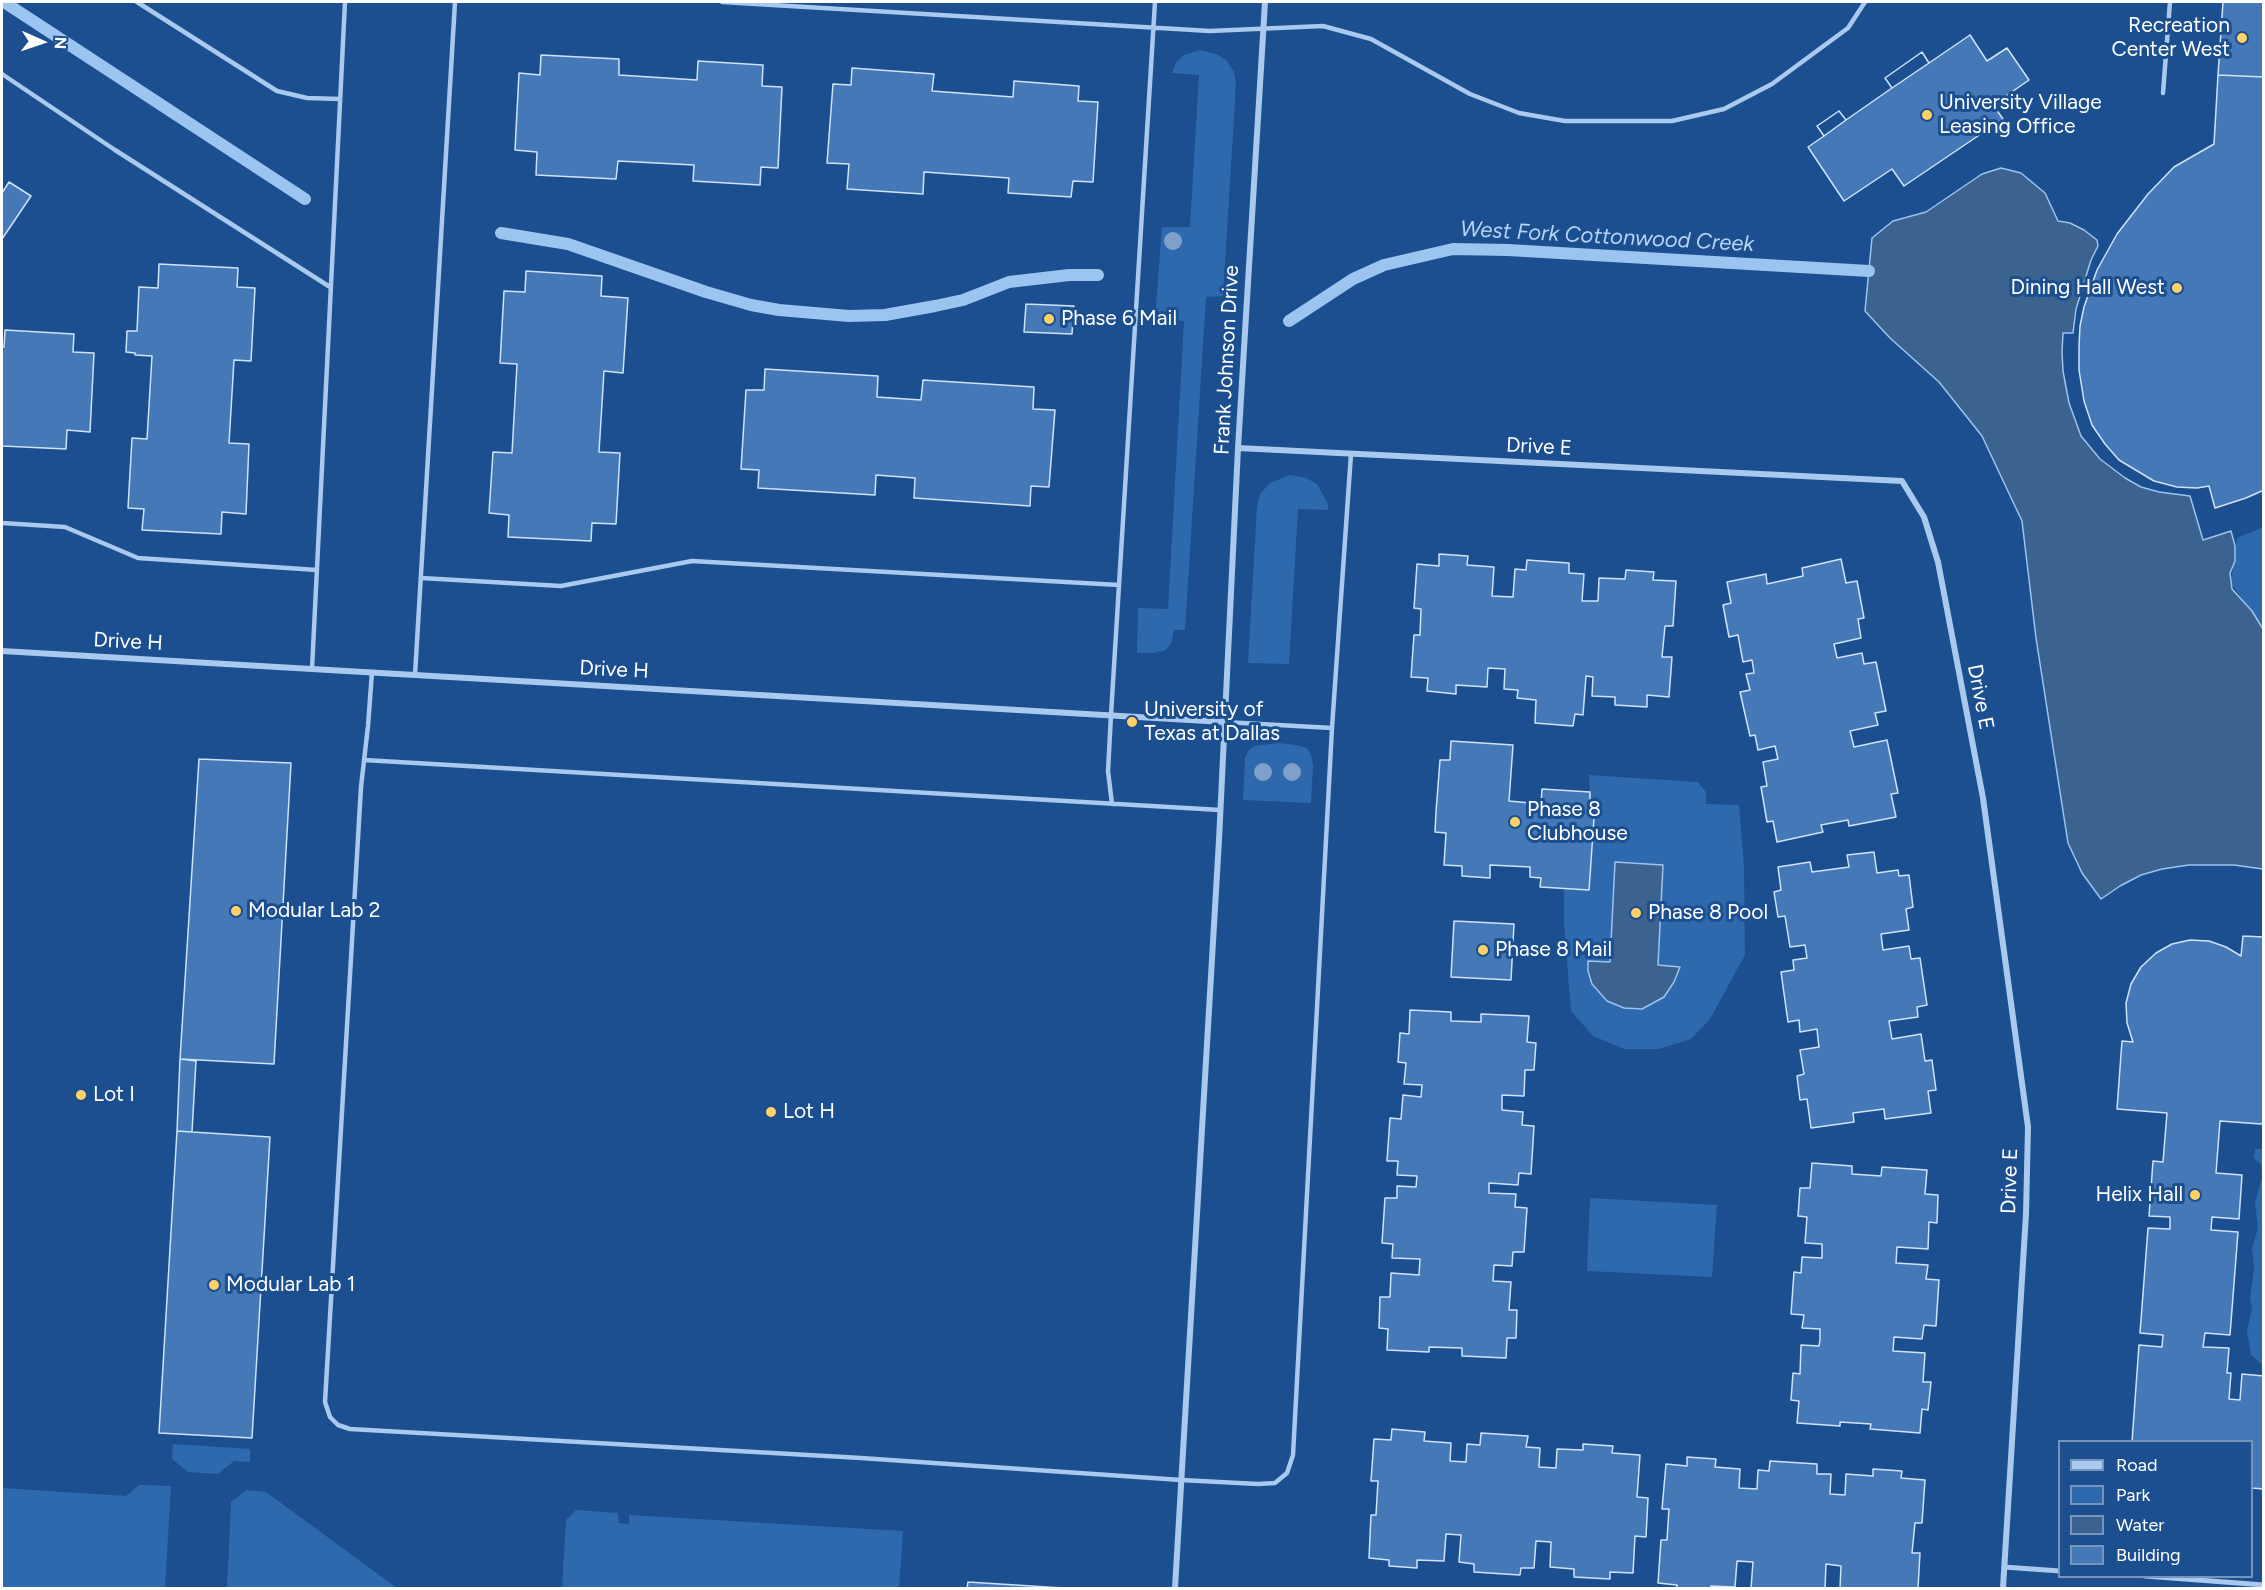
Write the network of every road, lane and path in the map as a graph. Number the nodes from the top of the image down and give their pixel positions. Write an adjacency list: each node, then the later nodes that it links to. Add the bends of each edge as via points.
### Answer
1 (137, 2): 13 (lane, via 277,90 308,98)
2 (345, 2): 13 (lane)
3 (455, 2): 19 (lane)
4 (722, 2): 9 (lane)
5 (1155, 2): 9 (lane)
6 (1265, 2): 10 (street, Frank Johnson Drive)
7 (1865, 2): 10 (lane, via 1848,28 1772,84 1724,109 1672,121 1565,121 1519,113 1470,94 1371,39 1323,27)
8 (2170, 2): 12 (lane)
9 (1154, 28): 10 (lane); 20 (lane)
10 (1263, 28): 15 (street, Frank Johnson Drive)
11 (2, 74): 14 (lane)
12 (2163, 93)
13 (340, 99): 14 (lane)
14 (330, 287): 18 (lane)
15 (1238, 448): 16 (street, Drive E); 26 (street, Frank Johnson Drive)
16 (1351, 454): 27 (lane); 32 (street, Drive E, via 1902,482 1924,517 1938,561 1983,798 2028,1127)
17 (2, 523): 18 (lane, via 65,527 138,558)
18 (317, 570): 22 (lane)
19 (421, 578): 20 (lane, via 561,586 692,561); 24 (lane)
20 (1119, 585): 25 (lane)
21 (2, 651): 22 (street, Drive H)
22 (312, 669): 23 (street, Drive H)
23 (372, 672): 24 (street, Drive H); 28 (lane)
24 (415, 675): 25 (street, Drive H)
25 (1110, 715): 26 (street, Drive H); 29 (lane, via 1108,771)
26 (1224, 722): 27 (lane); 30 (street, Frank Johnson Drive)
27 (1332, 728): 31 (lane, via 1293,1455 1287,1473 1275,1483)
28 (364, 760): 29 (lane); 31 (lane, via 325,1402 330,1417 338,1425 350,1429)
29 (1112, 804): 30 (lane)
30 (1220, 810): 31 (street, Frank Johnson Drive)
31 (1181, 1480): 36 (street, Frank Johnson Drive)
32 (2004, 1567): 33 (street); 37 (street, Drive E)
33 (2058, 1571)
34 (2171, 1578): 35 (street)
35 (2264, 1585)
36 (1174, 1588)
37 (2003, 1588)

